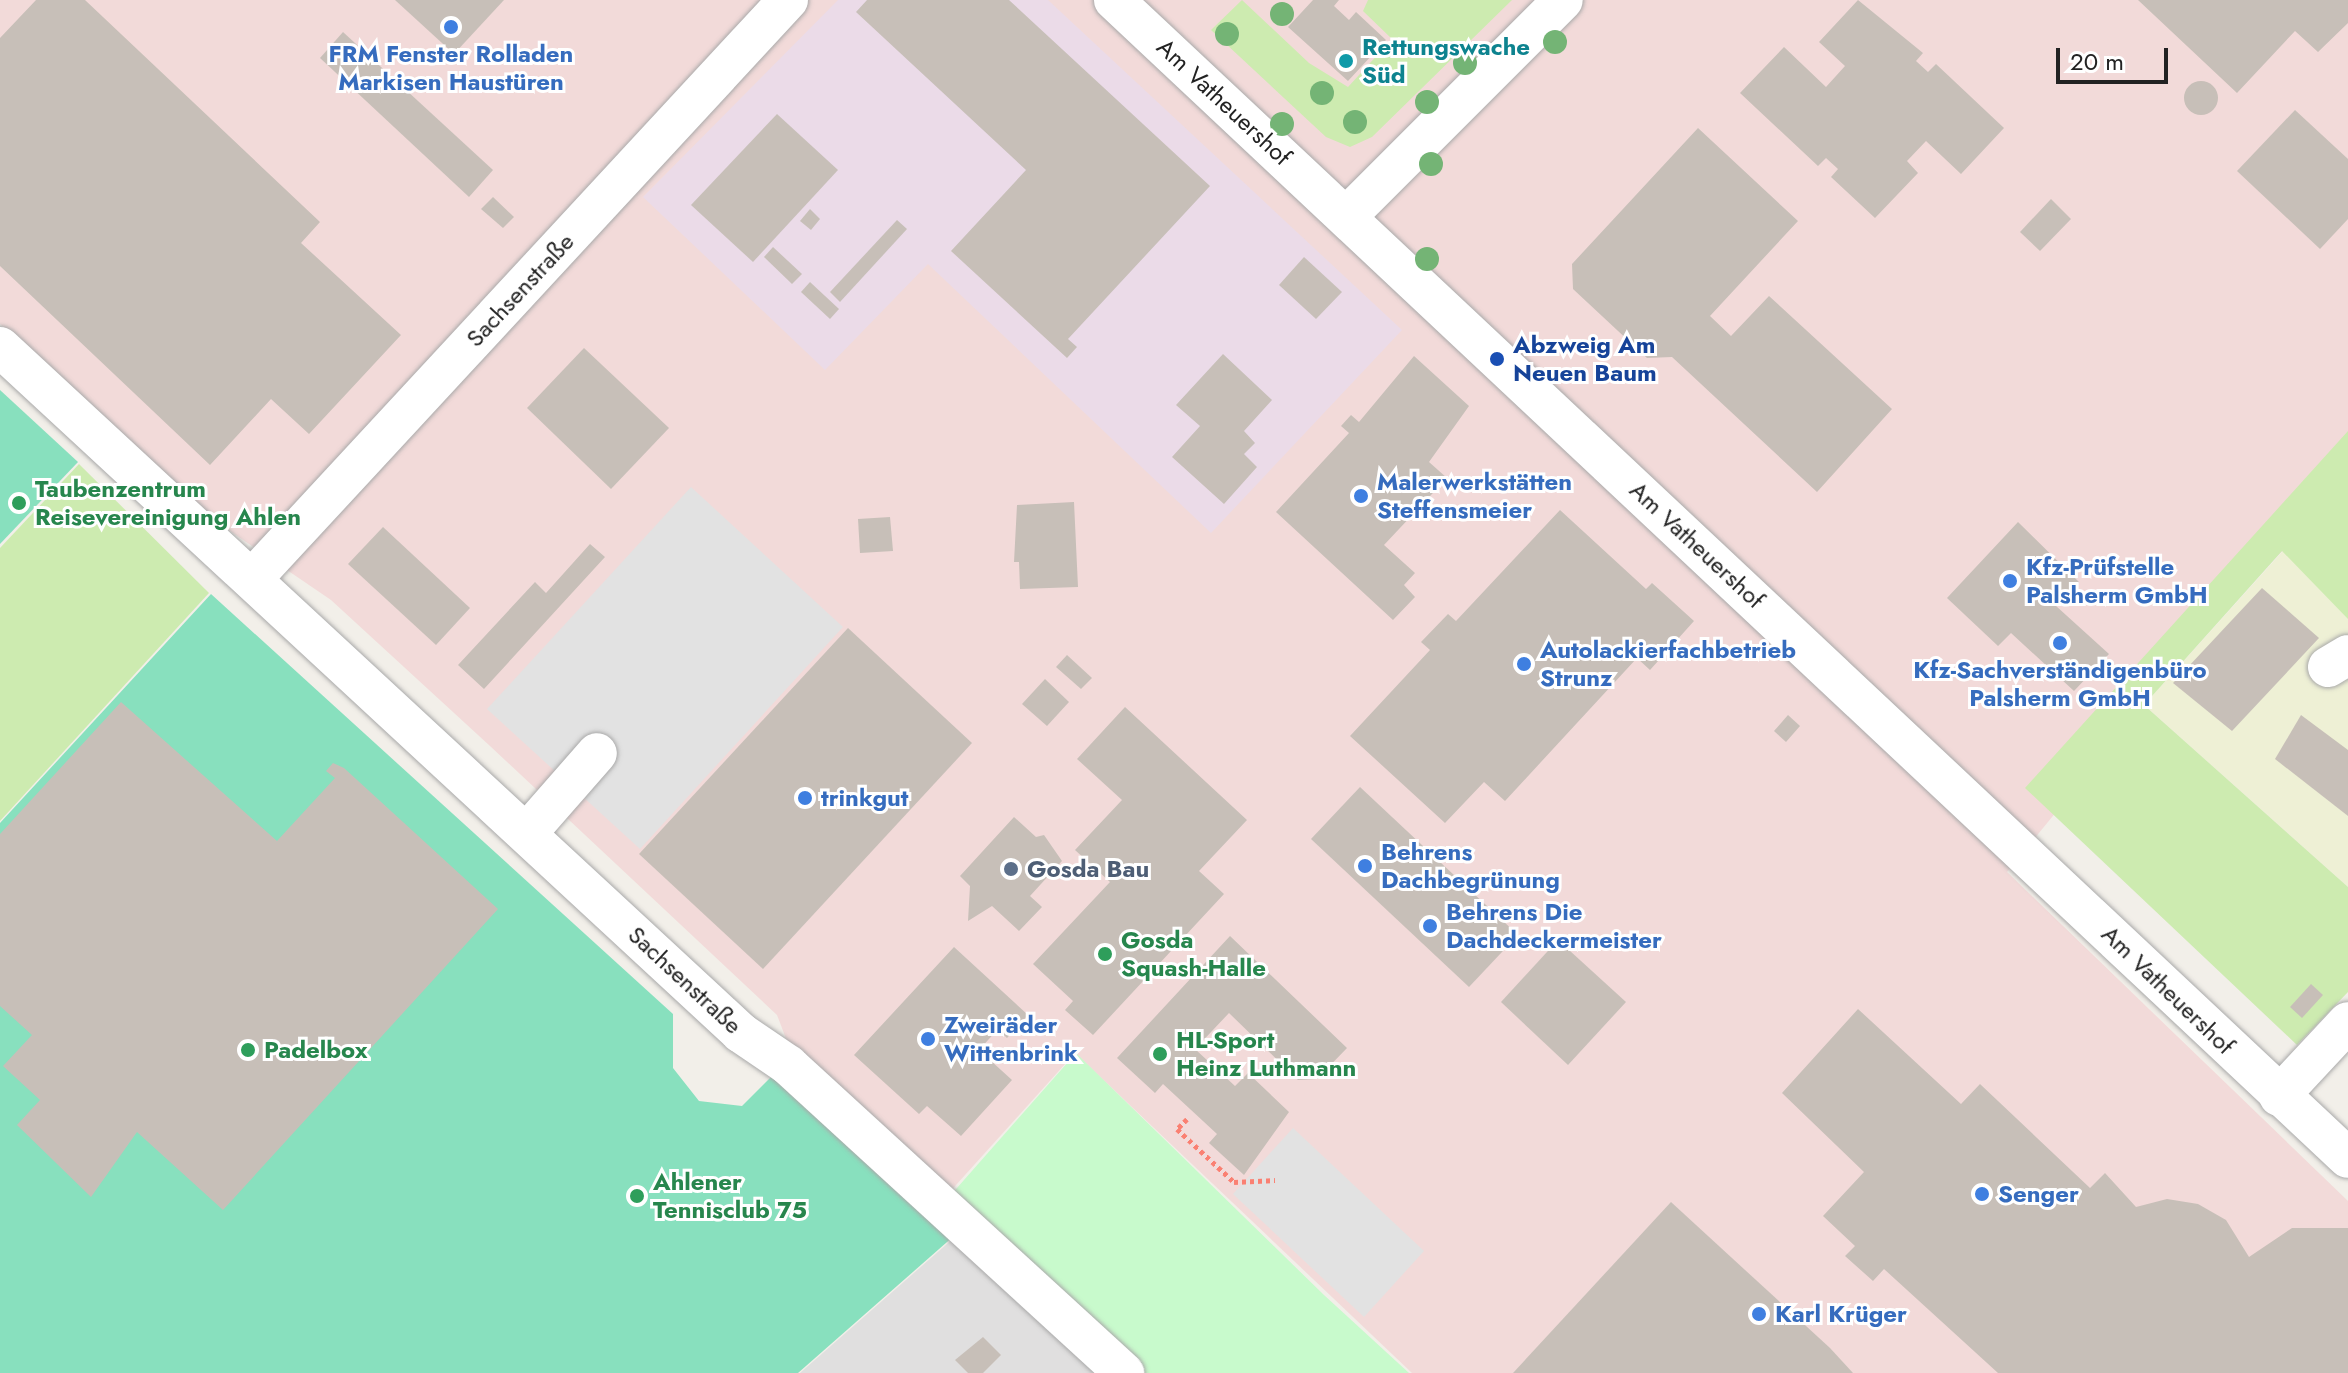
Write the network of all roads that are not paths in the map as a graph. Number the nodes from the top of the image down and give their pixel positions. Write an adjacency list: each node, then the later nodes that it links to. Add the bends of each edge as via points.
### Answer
1 (788, 0): 6 (street, Sachsenstraße)
2 (1114, 0): 4 (street, Am Vatheuershof)
3 (1563, 0): 4 (street)
4 (1347, 216): 10 (street, Am Vatheuershof)
5 (0, 347): 6 (street, Sachsenstraße)
6 (252, 579): 8 (street, Sachsenstraße)
7 (597, 753): 8 (street)
8 (527, 833): 12 (street, Sachsenstraße, via 741,1033 788,1065)
9 (2348, 1022): 10 (street)
10 (2279, 1096): 11 (street, Am Vatheuershof)
11 (2348, 1158)
12 (1124, 1373)

